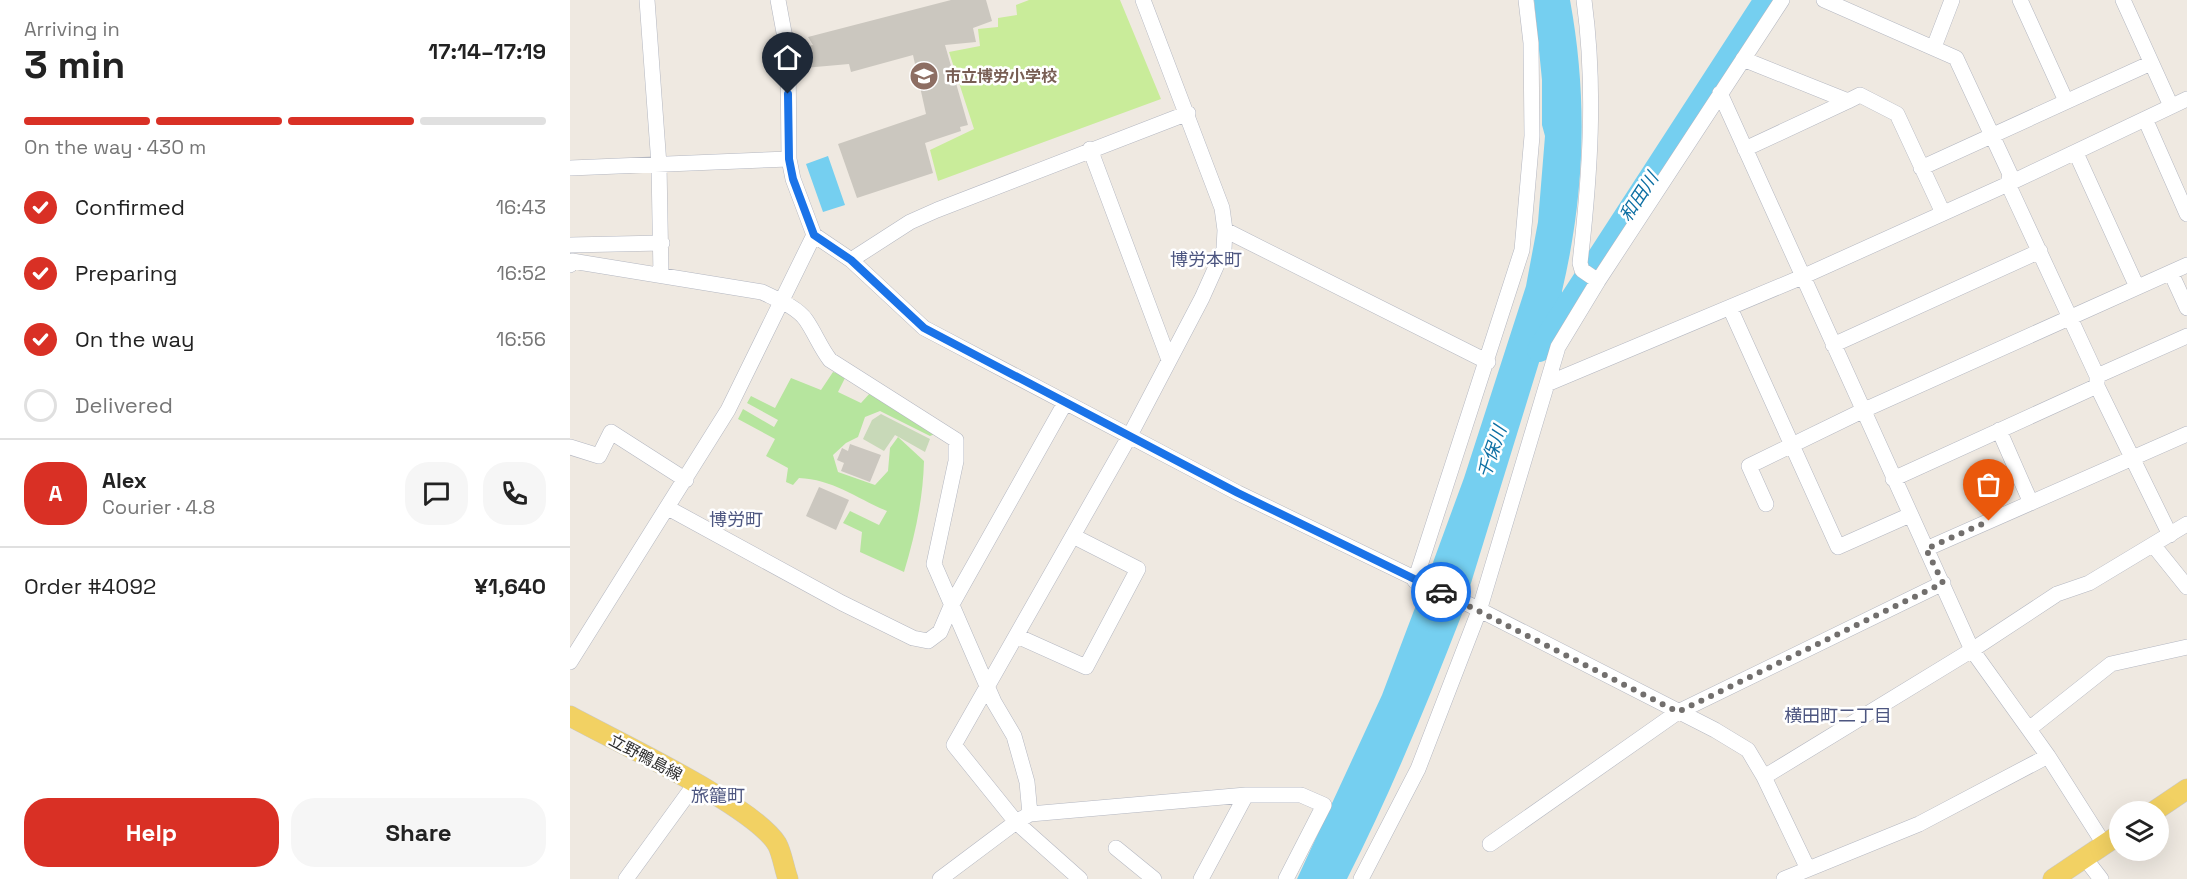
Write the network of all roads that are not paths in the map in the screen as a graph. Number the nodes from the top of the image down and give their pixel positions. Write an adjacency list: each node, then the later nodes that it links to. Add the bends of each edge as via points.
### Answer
1 (647, 0): 26 (street)
2 (778, 0): 25 (street, via 788,54)
3 (1143, 0): 19 (street)
4 (1526, 0): 52 (street, via 1531,42 1532,136 1522,250)
5 (1584, 0): 42 (street, via 1593,101 1580,263)
6 (1782, 0): 12 (street)
7 (1824, 0): 11 (street)
8 (1952, 0): 11 (street)
9 (2020, 0): 17 (street)
10 (2123, 0): 13 (street)
11 (1934, 47): 21 (street, via 1956,58)
12 (1743, 59): 14 (street); 16 (street)
13 (2151, 63): 17 (street); 18 (street)
14 (1720, 93): 23 (street); 42 (street)
15 (2187, 99): 18 (street)
16 (1848, 101): 23 (street); 28 (street, via 1860,95 1897,114)
17 (2066, 101): 21 (street)
18 (2172, 106): 20 (street)
19 (1188, 113): 22 (street); 32 (street, via 1222,208)
20 (2146, 121): 24 (street); 31 (street)
21 (1992, 135): 28 (street); 29 (street, via 2010,174)
22 (1089, 149): 37 (street, via 910,222); 51 (street)
23 (1745, 149): 43 (street)
24 (2076, 153): 29 (street); 44 (street)
25 (789, 159): 26 (street); 33 (street)
26 (659, 165): 27 (street); 34 (street)
27 (570, 168)
28 (1922, 168): 30 (street)
29 (2008, 184): 30 (street); 36 (street)
30 (1943, 213): 43 (street)
31 (2187, 214)
32 (1225, 230): 51 (street, via 1224,249 1214,274); 52 (street)
33 (814, 235): 37 (street); 45 (street)
34 (662, 243): 35 (street); 41 (street)
35 (570, 244)
36 (2040, 251): 48 (street); 50 (street)
37 (851, 260): 55 (street, via 924,328)
38 (570, 265): 41 (street, via 572,261)
39 (2187, 266): 40 (street)
40 (2171, 273): 44 (street); 47 (street)
41 (661, 275): 45 (street, via 762,292)
42 (1591, 277): 54 (street, via 1558,347)
43 (1802, 277): 46 (street); 50 (street)
44 (2137, 287): 48 (street)
45 (783, 302): 64 (street, via 728,410); 77 (street, via 805,318 830,360 956,440 956,461 934,564)
46 (1730, 308): 54 (street); 60 (street)
47 (2187, 308)
48 (2069, 317): 53 (street); 56 (street)
49 (2187, 336): 53 (street)
50 (1833, 345): 56 (street)
51 (1169, 360): 59 (street)
52 (1488, 362): 75 (street)
53 (2097, 381): 57 (street); 62 (street)
54 (1549, 383): 78 (street)
55 (1065, 403): 59 (street); 77 (street)
56 (1862, 411): 60 (street); 63 (street)
57 (2000, 430): 63 (street); 65 (street)
58 (2187, 434): 62 (street)
59 (1129, 437): 71 (street); 75 (street)
60 (1792, 445): 66 (street, via 1749,466); 68 (street, via 1838,547)
61 (570, 447): 64 (street, via 599,456 611,432)
62 (2132, 458): 65 (street); 70 (street)
63 (1893, 479): 68 (street)
64 (686, 480): 67 (street)
65 (2031, 503): 73 (street)
66 (1766, 504)
67 (668, 508): 77 (street, via 913,638 928,641 940,632); 82 (street)
68 (1910, 515): 73 (street)
69 (2187, 524): 70 (street)
70 (2170, 535): 72 (street)
71 (1073, 536): 79 (street); 79 (street, via 1138,569 1086,667)
72 (2154, 546): 74 (street); 81 (street, via 2089,583 2057,594)
73 (1926, 549): 76 (street)
74 (2185, 580)
75 (1418, 582): 78 (street)
76 (1943, 583): 81 (street); 84 (street)
77 (952, 604): 83 (street)
78 (1476, 609): 84 (street); 108 (street, via 1418,769)
79 (1017, 636): 83 (street)
80 (2187, 647): 86 (street, via 2111,664)
81 (1972, 650): 86 (street); 88 (street)
82 (570, 662)
83 (988, 687): 93 (street, via 1022,758); 94 (street, via 954,745)
84 (1678, 712): 88 (street, via 1748,750); 97 (street)
85 (570, 716): 89 (main road, 立野鴨島線)
86 (2029, 729): 87 (street)
87 (2048, 756): 95 (street); 100 (street, via 1919,824)
88 (1764, 777): 100 (street)
89 (695, 784): 101 (street); 102 (main road, 立野鴨島線, via 765,829 778,845)
90 (2187, 789): 92 (main road)
91 (1246, 795): 93 (street); 106 (street); 107 (street, via 1301,795 1324,805)
92 (2169, 801)
93 (1030, 814): 94 (street)
94 (1016, 822): 103 (street); 104 (street)
95 (2109, 835)
96 (2109, 841): 99 (main road)
97 (1490, 844)
98 (1116, 848): 105 (street)
99 (2084, 857): 110 (main road); 111 (street)
100 (1808, 869): 109 (street)
101 (626, 879)
102 (788, 879)
103 (940, 879)
104 (1080, 879)
105 (1154, 879)
106 (1201, 879)
107 (1286, 879)
108 (1361, 879)
109 (1784, 879)
110 (2053, 879)
111 (2101, 879)

